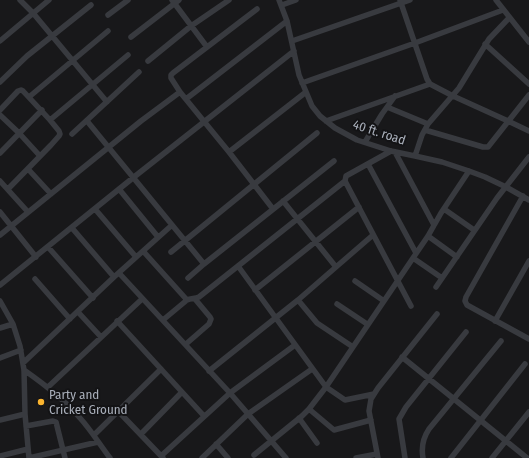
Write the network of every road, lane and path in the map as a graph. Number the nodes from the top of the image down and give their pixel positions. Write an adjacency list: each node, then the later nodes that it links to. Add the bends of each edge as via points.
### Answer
1 (20, 0): 14 (street)
2 (50, 0): 14 (street)
3 (128, 0): 15 (street)
4 (229, 0): 18 (street)
5 (296, 0): 10 (street)
6 (410, 0): 9 (street)
7 (496, 0): 13 (street)
8 (175, 1): 18 (street); 21 (street)
9 (400, 2): 23 (street); 25 (street)
10 (281, 3): 17 (street, 40 ft. road)
11 (91, 5): 20 (street)
12 (257, 9): 27 (street)
13 (503, 10): 16 (street); 25 (street)
14 (33, 13): 20 (street); 22 (street)
15 (108, 15)
16 (509, 18): 24 (street); 26 (street)
17 (287, 21): 23 (street, 40 ft. road); 44 (street)
18 (191, 26): 27 (street); 31 (street)
19 (108, 31): 30 (street)
20 (53, 36): 30 (street); 33 (street)
21 (131, 36)
22 (0, 41)
23 (292, 41): 28 (street, 40 ft. road)
24 (529, 42)
25 (415, 43): 34 (street); 36 (street)
26 (485, 44): 37 (street); 42 (street)
27 (207, 47): 38 (street, via 171,75)
28 (294, 51): 34 (street, 40 ft. road); 54 (street)
29 (128, 55): 35 (street)
30 (73, 61): 35 (street); 43 (street)
31 (148, 61)
32 (139, 72): 45 (street)
33 (0, 82)
34 (302, 83): 39 (street, 40 ft. road)
35 (92, 84): 45 (street); 50 (street)
36 (430, 84): 41 (street); 42 (street)
37 (529, 84)
38 (180, 92): 44 (street); 61 (street)
39 (306, 92): 52 (street, 40 ft. road, via 315,111); 63 (street)
40 (529, 95): 53 (street)
41 (395, 96): 46 (street); 52 (street)
42 (453, 96): 53 (street); 55 (street)
43 (29, 97): 47 (street, via 20,90); 48 (street)
44 (186, 99): 54 (street)
45 (107, 102): 51 (street)
46 (387, 107): 55 (street); 60 (street)
47 (0, 110)
48 (42, 110): 50 (street); 57 (street)
49 (0, 115): 57 (street)
50 (50, 120): 65 (street, via 60,134)
51 (87, 121): 59 (street); 61 (street)
52 (326, 121): 60 (street, 40 ft. road, via 342,132)
53 (508, 121): 55 (street, via 486,147); 56 (street)
54 (205, 122): 63 (street); 72 (street)
55 (426, 127): 66 (street)
56 (529, 131)
57 (19, 133): 64 (street); 65 (street)
58 (317, 133): 75 (street)
59 (72, 134)
60 (365, 142): 62 (street, 40 ft. road)
61 (109, 147): 72 (street); 79 (street)
62 (393, 151): 66 (street, 40 ft. road); 69 (street); 91 (street)
63 (229, 152): 75 (street)
64 (0, 153)
65 (40, 156): 70 (street)
66 (415, 156): 71 (street, 40 ft. road)
67 (529, 156): 76 (street)
68 (334, 161): 82 (street)
69 (368, 164): 73 (street, via 346,176); 104 (street)
70 (28, 169): 78 (street); 79 (street)
71 (469, 171): 76 (street, 40 ft. road); 86 (street)
72 (134, 178): 77 (street); 90 (street)
73 (345, 181): 83 (street); 89 (street)
74 (1, 183): 78 (street)
75 (253, 184): 85 (street); 99 (street)
76 (506, 187): 80 (street, 40 ft. road); 94 (street)
77 (119, 189): 84 (street); 98 (street)
78 (8, 190): 88 (street)
79 (51, 194): 88 (street)
80 (523, 196): 81 (street, 40 ft. road); 136 (street, via 465,301 466,305)
81 (529, 200)
82 (283, 201): 85 (street); 89 (street)
83 (359, 207): 96 (street); 100 (street)
84 (95, 209): 93 (street); 106 (street)
85 (273, 209): 109 (street)
86 (444, 209): 91 (street); 94 (street)
87 (0, 212): 92 (street)
88 (28, 212): 92 (street)
89 (297, 218): 100 (street); 110 (street)
90 (172, 224): 98 (street); 99 (street)
91 (434, 224): 97 (street)
92 (11, 226): 95 (street); 105 (street)
93 (72, 228): 101 (street); 112 (street)
94 (474, 230): 107 (street)
95 (0, 235)
96 (373, 235): 111 (street); 117 (street)
97 (428, 236): 104 (street); 107 (street)
98 (158, 237): 102 (street)
99 (185, 240): 103 (street); 109 (street)
100 (316, 241): 111 (street); 120 (street)
101 (48, 247): 105 (street); 121 (street)
102 (142, 251): 106 (street); 124 (street)
103 (171, 252)
104 (415, 256): 114 (street); 117 (street)
105 (36, 257): 118 (street)
106 (136, 257): 112 (street)
107 (457, 257): 114 (street)
108 (529, 261): 136 (street)
109 (204, 264): 113 (street)
110 (238, 266): 120 (street); 123 (street)
111 (336, 267): 125 (street)
112 (116, 275): 121 (street); 122 (street)
113 (188, 278)
114 (442, 278): 119 (street)
115 (35, 279): 133 (street)
116 (356, 281): 127 (street)
117 (398, 281): 127 (street); 129 (street)
118 (0, 285)
119 (436, 287)
120 (255, 290): 132 (street)
121 (93, 298): 130 (street)
122 (142, 298): 134 (street); 135 (street)
123 (195, 299): 124 (street); 144 (street, via 211,319)
124 (187, 300): 134 (street)
125 (298, 300): 132 (street); 146 (street, via 317,323)
126 (0, 301): 137 (street)
127 (384, 301): 138 (street)
128 (337, 304): 138 (street)
129 (411, 306)
130 (78, 312): 133 (street); 141 (street)
131 (437, 314): 148 (street)
132 (276, 318): 145 (street); 155 (street)
133 (70, 319): 150 (street)
134 (163, 320): 144 (street)
135 (117, 321): 141 (street); 152 (street)
136 (495, 321): 142 (street)
137 (13, 324): 139 (street); 147 (street)
138 (368, 324): 146 (street)
139 (0, 328)
140 (466, 332): 156 (street)
141 (101, 337): 157 (street)
142 (529, 338)
143 (501, 342): 162 (street)
144 (186, 344): 155 (street)
145 (295, 345): 153 (street); 160 (street)
146 (353, 346): 158 (street)
147 (21, 350): 149 (street); 150 (street)
148 (402, 357): 156 (street); 161 (street)
149 (0, 358)
150 (23, 363): 154 (street)
151 (525, 364): 172 (street)
152 (161, 369): 159 (street); 164 (street)
153 (312, 369): 158 (street); 167 (street)
154 (24, 370): 157 (street); 166 (street)
155 (209, 371): 160 (street)
156 (429, 379): 162 (street); 194 (street, via 399,419)
157 (48, 387): 175 (street)
158 (326, 387): 161 (street, via 345,400); 163 (street)
159 (182, 392): 168 (street); 174 (street)
160 (230, 393): 167 (street); 168 (street)
161 (374, 394): 171 (street, via 369,411)
162 (454, 398): 172 (street); 195 (street, via 425,434)
163 (309, 409): 169 (street); 171 (street, via 334,430)
164 (118, 411): 174 (street); 175 (street)
165 (529, 412): 177 (street)
166 (25, 414): 170 (street); 173 (street)
167 (248, 414): 176 (street); 180 (street)
168 (204, 416): 186 (street)
169 (299, 418): 176 (street); 179 (street)
170 (0, 420)
171 (371, 420): 185 (street)
172 (480, 420): 177 (street); 196 (street)
173 (26, 426): 181 (street); 182 (street, via 56,422)
174 (140, 434): 186 (street)
175 (94, 435): 178 (street)
176 (271, 441): 183 (street); 192 (street)
177 (506, 441): 197 (street); 198 (street)
178 (98, 442): 182 (street); 189 (street)
179 (317, 443)
180 (216, 444): 190 (street); 191 (street)
181 (28, 449): 184 (street); 187 (street)
182 (63, 450): 187 (street); 188 (street)
183 (254, 455)
184 (0, 456)
185 (377, 456): 193 (street)
186 (162, 457)
187 (29, 458)
188 (65, 458)
189 (110, 458)
190 (202, 458)
191 (228, 458)
192 (286, 458)
193 (356, 458)
194 (405, 458)
195 (423, 458)
196 (451, 458)
197 (492, 458)
198 (527, 458)

